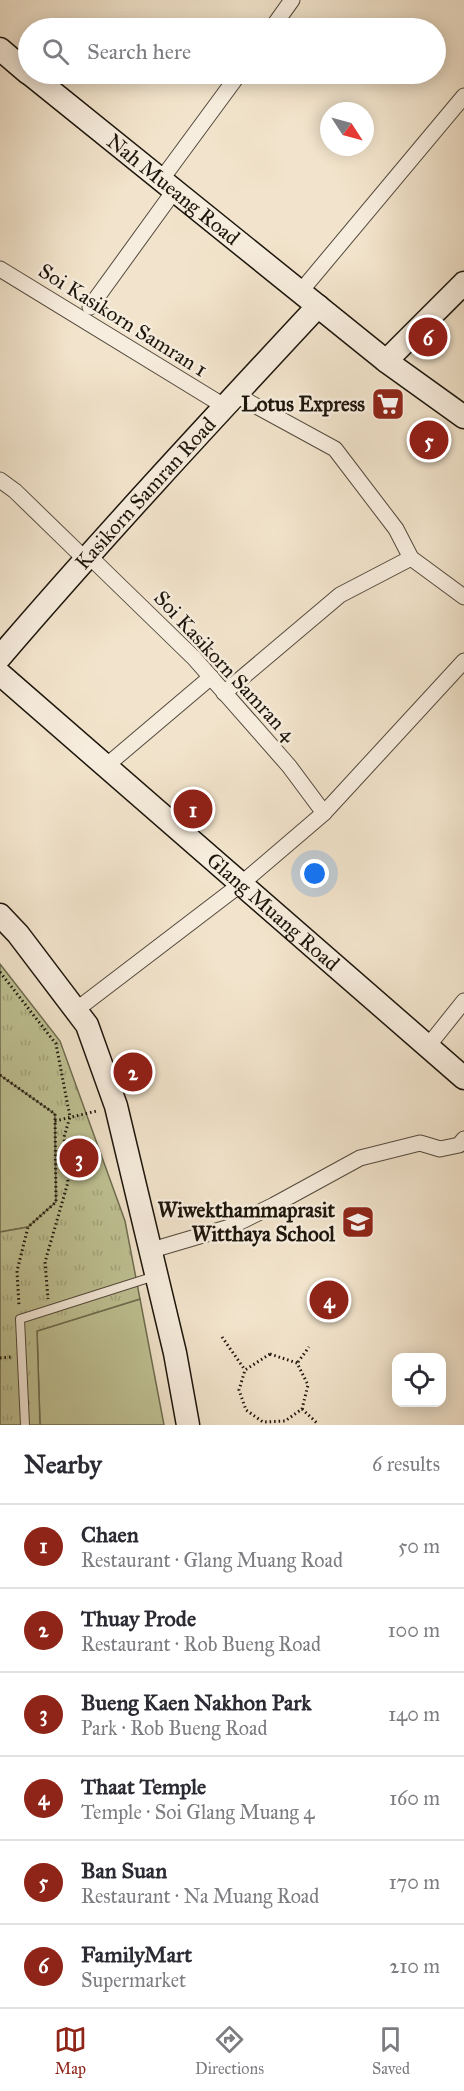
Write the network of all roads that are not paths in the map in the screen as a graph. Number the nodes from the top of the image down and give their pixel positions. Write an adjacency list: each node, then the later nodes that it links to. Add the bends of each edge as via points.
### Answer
1 (292, 0): 2 (street)
2 (279, 18)
3 (0, 49): 4 (street, Nah Mueang Road)
4 (18, 64)
5 (42, 84): 8 (street, Nah Mueang Road)
6 (233, 84): 8 (street)
7 (464, 96): 11 (street)
8 (167, 186): 11 (street, Nah Mueang Road); 13 (street)
9 (0, 269): 15 (street, Soi Kasikorn Samran 1)
10 (464, 283): 14 (street)
11 (301, 291): 12 (street, Nah Mueang Road)
12 (318, 306): 14 (street, Nah Mueang Road); 15 (street, Kasikorn Samran Road)
13 (90, 308)
14 (386, 361): 16 (street, Nah Mueang Road)
15 (230, 400): 18 (street, Kasikorn Samran Road); 19 (street, Soi Kasikorn Samran 1, via 335,449 396,529)
16 (464, 417)
17 (0, 480): 18 (street, Soi Kasikorn Samran 4)
18 (86, 557): 21 (street, Kasikorn Samran Road); 24 (street, Soi Kasikorn Samran 4)
19 (411, 558): 20 (street); 25 (street, via 340,596)
20 (464, 597)
21 (0, 657)
22 (464, 661): 27 (street)
23 (0, 674): 26 (street, Glang Muang Road)
24 (211, 677): 25 (street, Soi Kasikorn Samran 4); 26 (street)
25 (224, 693): 27 (street, Soi Kasikorn Samran 4, via 289,766)
26 (106, 766): 28 (street, Glang Muang Road)
27 (324, 813): 28 (street)
28 (241, 884): 31 (street); 32 (street, Glang Muang Road)
29 (0, 915): 31 (street)
30 (464, 1001): 32 (street)
31 (76, 1010): 35 (street, via 87,1026 116,1106)
32 (428, 1046): 33 (street, Glang Muang Road)
33 (464, 1078)
34 (464, 1139): 35 (street, via 459,1145 440,1149 420,1143 360,1158 230,1227)
35 (152, 1250): 36 (street)
36 (156, 1275): 37 (street); 38 (lane, via 20,1319)
37 (192, 1422)
38 (25, 1425)

